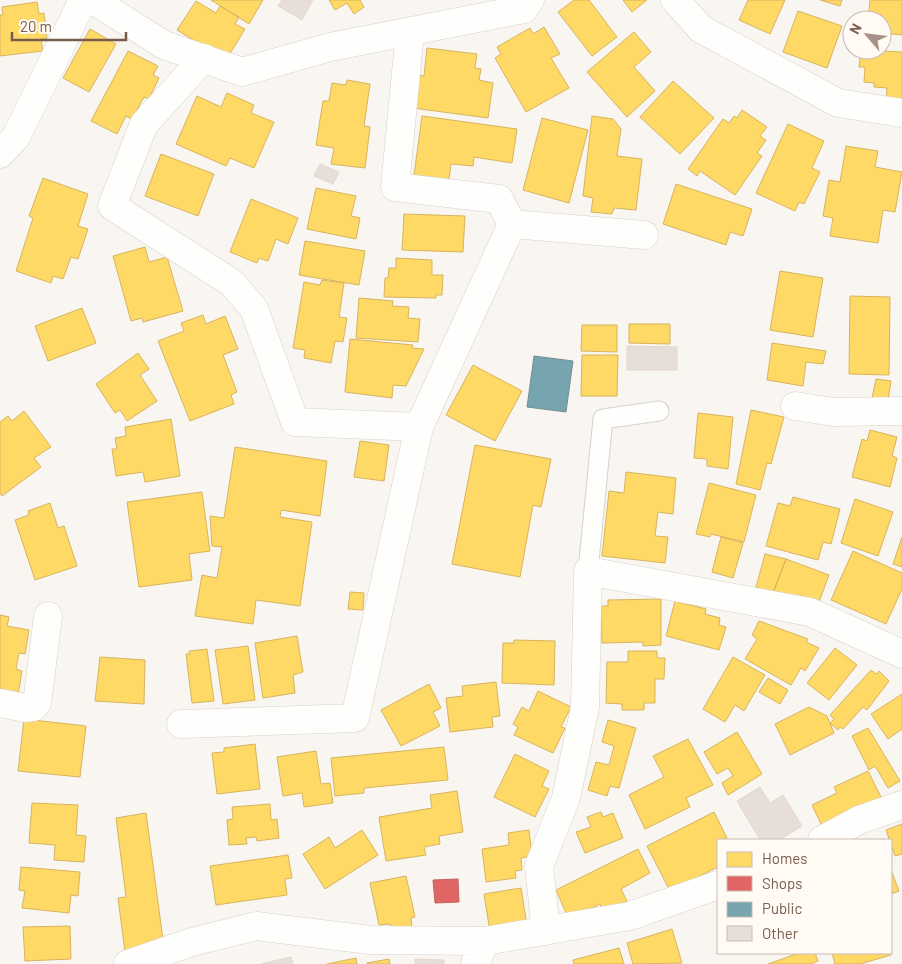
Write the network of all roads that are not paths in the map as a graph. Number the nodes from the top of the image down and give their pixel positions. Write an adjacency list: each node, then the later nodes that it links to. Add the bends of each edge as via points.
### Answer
1 (83, 0): 8 (street, via 16,138)
2 (93, 0): 6 (street, via 164,45)
3 (530, 0): 5 (street, via 524,9)
4 (675, 0): 7 (street, via 701,29 838,103)
5 (410, 31): 6 (street, via 330,47 242,72); 9 (street, via 395,187 499,199)
6 (204, 58): 14 (street, via 144,124 112,206 232,282 254,309 295,422)
7 (902, 113)
8 (0, 154)
9 (512, 224): 10 (street); 14 (street)
10 (644, 235)
11 (795, 406): 13 (street, via 834,412)
12 (659, 411): 15 (lane, via 603,419)
13 (902, 411)
14 (420, 427): 19 (street, via 355,718)
15 (588, 571): 17 (street, via 810,612); 23 (street, via 585,707 566,798 539,866)
16 (48, 616): 18 (street, via 37,703 29,708)
17 (902, 654)
18 (0, 703)
19 (182, 724)
20 (902, 805): 21 (street, via 859,820)
21 (824, 839)
22 (717, 885): 23 (street, via 630,916)
23 (546, 931): 24 (street)
24 (480, 952): 25 (street, via 256,926 192,942)
25 (128, 964)

